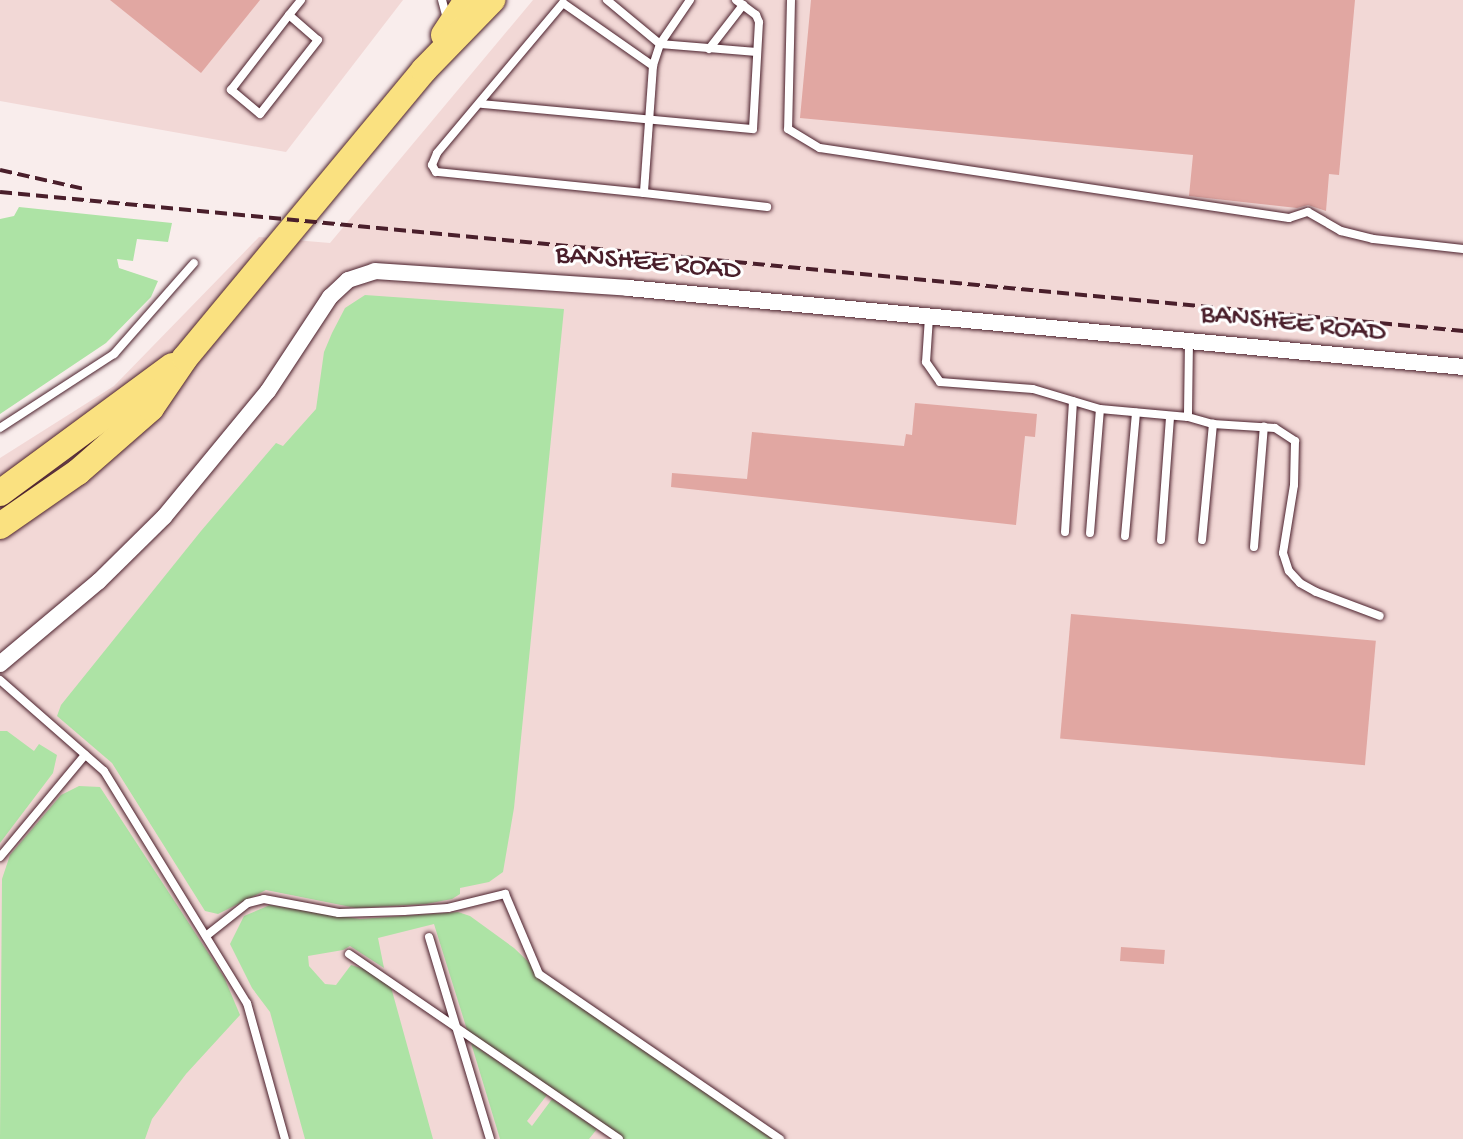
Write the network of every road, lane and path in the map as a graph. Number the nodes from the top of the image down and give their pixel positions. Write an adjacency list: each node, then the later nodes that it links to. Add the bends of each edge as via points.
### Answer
1 (301, 0): 9 (lane)
2 (442, 0): 10 (lane)
3 (467, 0): 10 (highway)
4 (492, 0): 15 (highway)
5 (607, 0): 11 (lane)
6 (690, 0): 11 (lane)
7 (791, 0): 20 (lane, via 788,129 820,148 1289,218 1308,212 1341,231 1373,239)
8 (740, 3): 12 (lane); 13 (lane, via 759,22)
9 (289, 15): 9 (lane, via 231,90 260,114 318,40)
10 (449, 26): 15 (highway)
11 (660, 44): 12 (lane); 14 (lane)
12 (709, 49): 13 (lane)
13 (757, 52): 17 (lane, via 753,129)
14 (653, 66): 16 (lane, via 563,3); 17 (lane)
15 (424, 70): 24 (highway)
16 (482, 104): 17 (lane); 18 (lane, via 437,153 432,170)
17 (650, 120): 18 (lane)
18 (644, 193): 19 (lane)
19 (767, 207)
20 (1463, 249)
21 (194, 263): 33 (lane, via 114,354)
22 (929, 317): 23 (street, BANSHEE ROAD); 26 (lane, via 926,362 940,382 1033,389); 43 (street, BANSHEE ROAD, via 480,276 390,270 361,275 330,297 268,391 164,517 99,581)
23 (1189, 341): 25 (street, BANSHEE ROAD); 30 (lane)
24 (185, 358): 34 (highway); 35 (highway, via 151,408 116,441)
25 (1463, 367)
26 (1073, 401): 27 (lane); 36 (lane)
27 (1100, 409): 28 (lane); 37 (lane)
28 (1136, 412): 29 (lane); 38 (lane)
29 (1170, 416): 30 (lane); 39 (lane)
30 (1188, 417): 31 (lane)
31 (1213, 424): 32 (lane); 40 (lane)
32 (1264, 426): 41 (lane); 42 (lane, via 1288,436 1297,447 1283,553 1289,571 1316,592)
33 (0, 428)
34 (0, 493)
35 (0, 526)
36 (1065, 532)
37 (1090, 533)
38 (1125, 536)
39 (1161, 540)
40 (1202, 540)
41 (1254, 547)
42 (1380, 616)
43 (0, 664)
44 (0, 680): 45 (lane)
45 (85, 755): 46 (lane); 47 (lane, via 104,771)
46 (0, 857)
47 (206, 936): 51 (lane, via 247,1003); 54 (lane, via 248,903 264,899 352,913 448,908 505,894 539,974)
48 (429, 937): 50 (lane)
49 (349, 954): 50 (lane)
50 (457, 1028): 52 (lane); 53 (lane)
51 (285, 1139)
52 (490, 1139)
53 (619, 1139)
54 (780, 1139)

